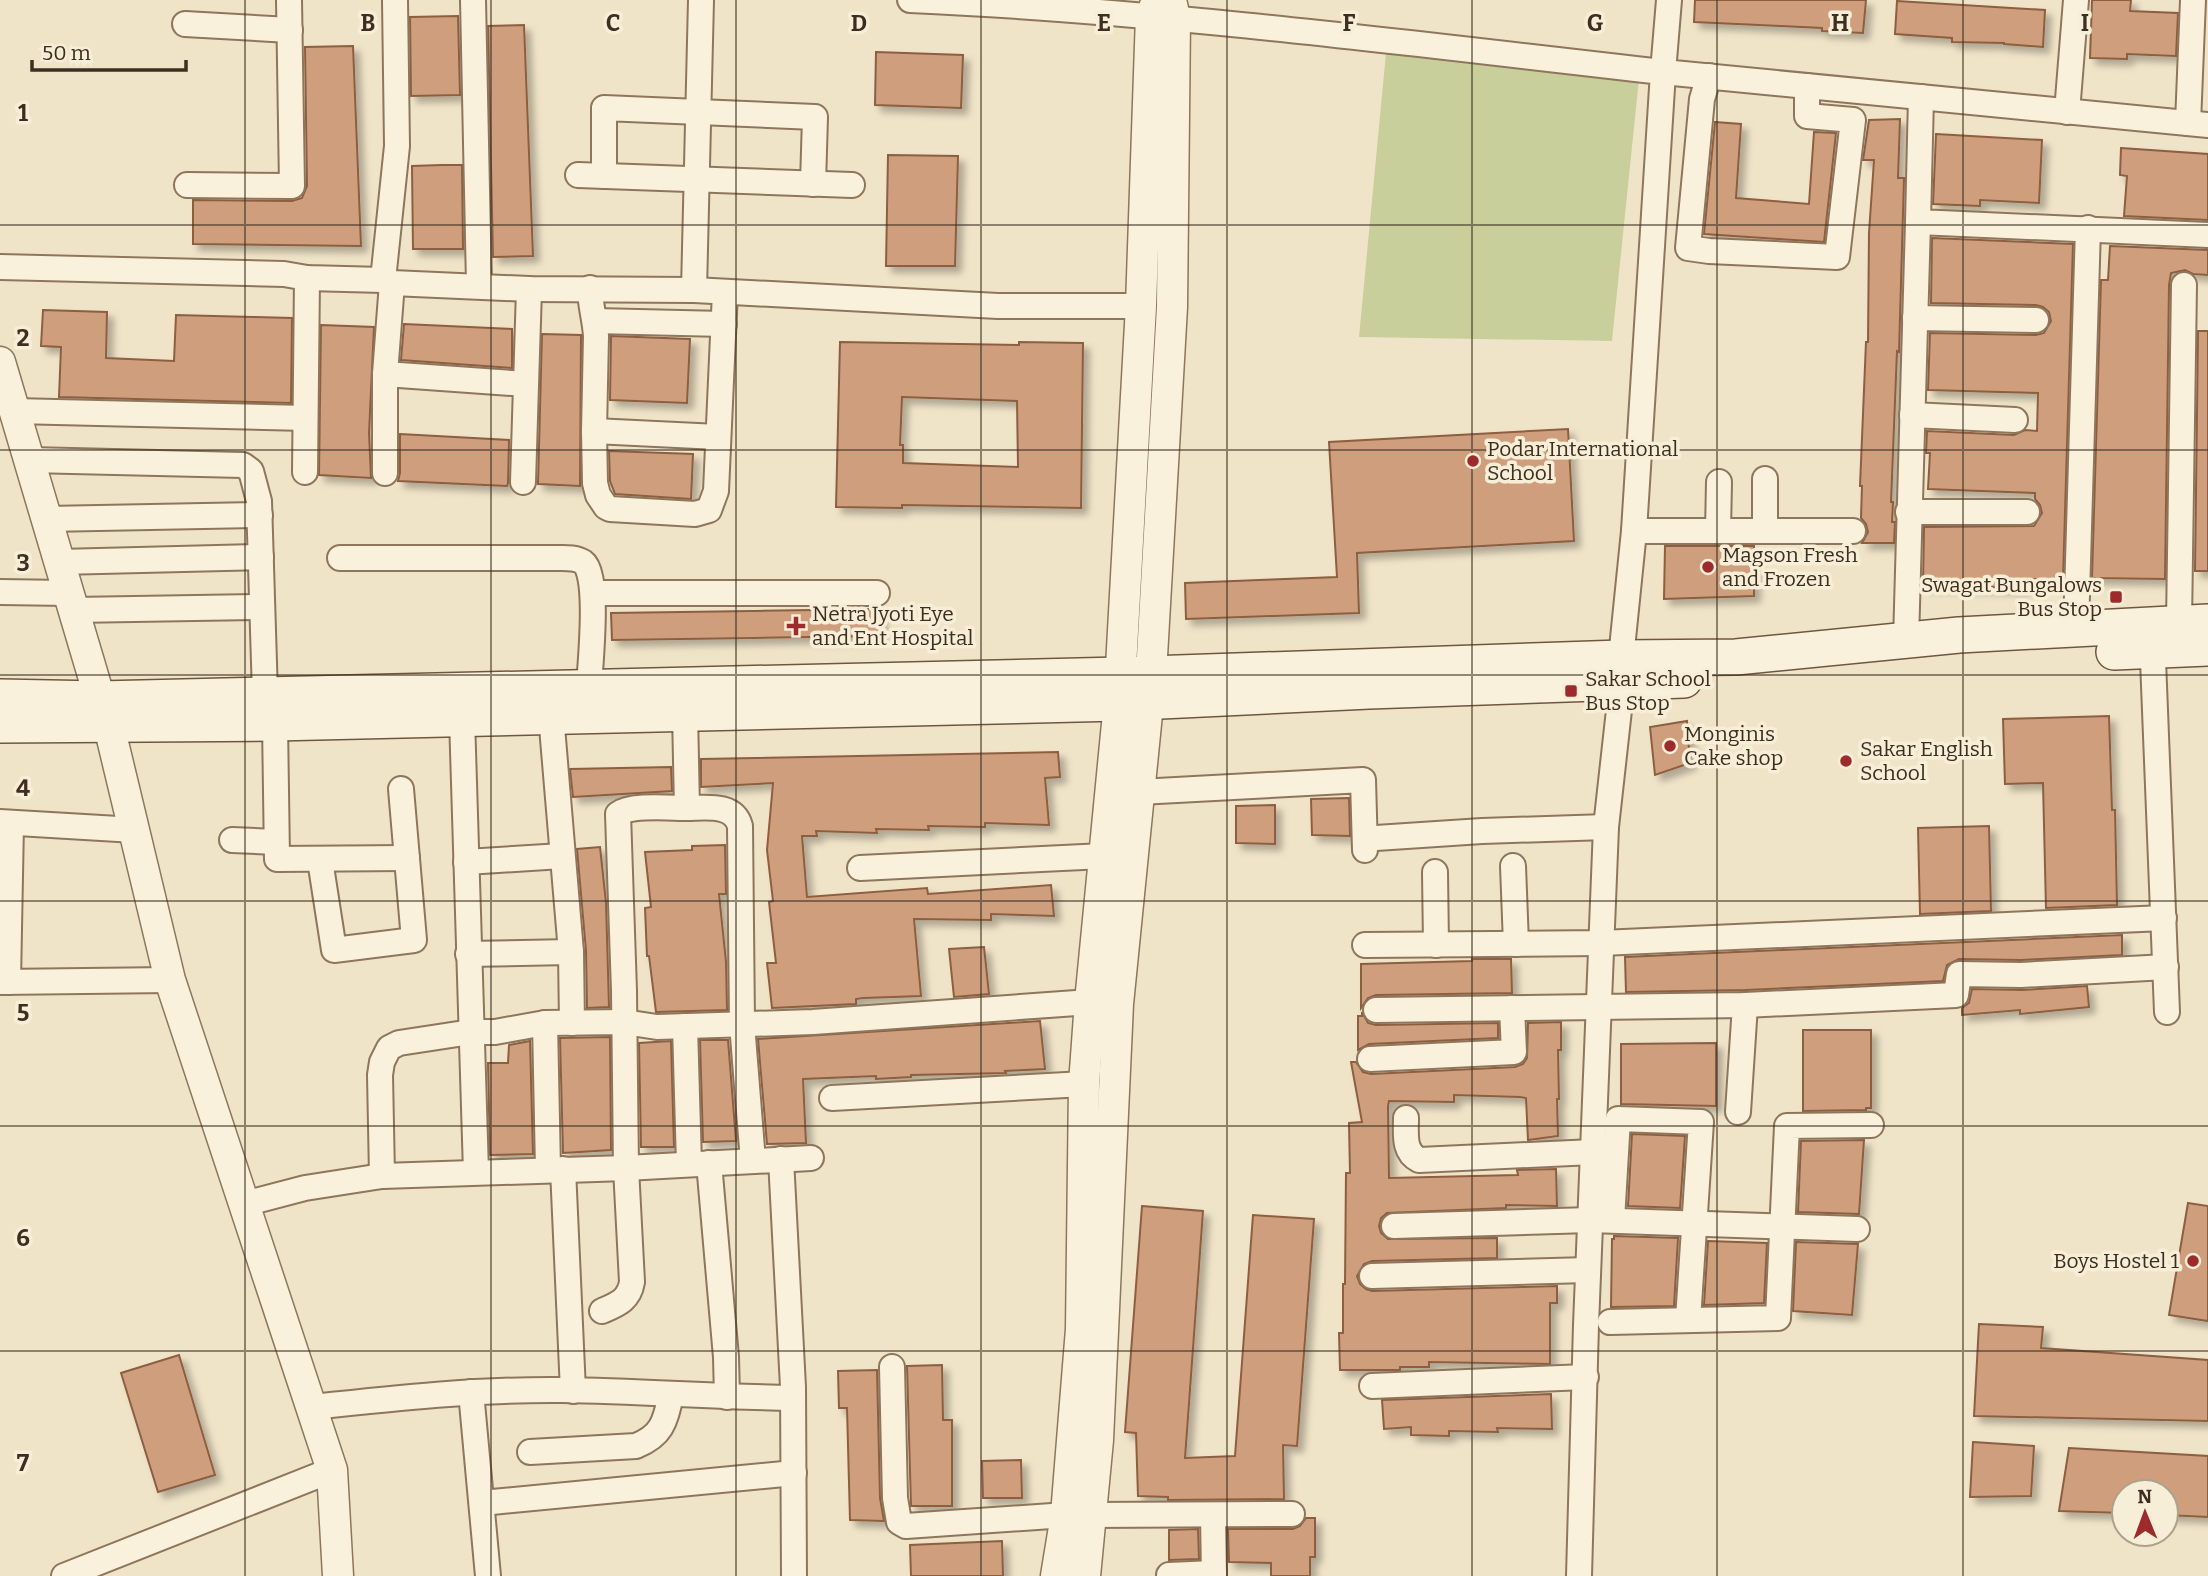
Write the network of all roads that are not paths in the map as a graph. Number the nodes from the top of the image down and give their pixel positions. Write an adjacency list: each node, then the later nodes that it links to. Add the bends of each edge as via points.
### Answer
1 (289, 0): 11 (street)
2 (395, 0): 30 (street, via 397,146)
3 (473, 0): 31 (street)
4 (701, 0): 17 (street)
5 (910, 0): 9 (street)
6 (1668, 0): 12 (street)
7 (2076, 0): 16 (street)
8 (2193, 0): 18 (street)
9 (1163, 8): 12 (street); 37 (street); 79 (street, via 1172,307)
10 (185, 23): 11 (street)
11 (290, 30): 23 (street, via 292,186)
12 (1663, 72): 13 (street); 61 (street)
13 (1709, 76): 14 (street); 14 (street, via 1702,99 1688,248 1709,251 1837,257 1853,120 1807,116)
14 (1807, 86): 15 (street)
15 (1922, 97): 16 (street); 25 (street)
16 (2067, 112): 18 (street)
17 (699, 113): 20 (street, via 604,108); 21 (street); 22 (street, via 815,117)
18 (2198, 124)
19 (578, 176): 20 (street)
20 (604, 176): 21 (street)
21 (697, 180): 22 (street); 35 (street)
22 (813, 184): 24 (street)
23 (187, 185)
24 (852, 185)
25 (1918, 222): 26 (street); 38 (street)
26 (2088, 228): 27 (street); 73 (street)
27 (2208, 235)
28 (0, 267): 29 (street)
29 (307, 278): 30 (street); 47 (street)
30 (388, 281): 31 (street); 43 (street)
31 (479, 285): 33 (street)
32 (2184, 285): 74 (street)
33 (529, 289): 34 (street); 44 (street)
34 (590, 289): 35 (street); 40 (street)
35 (694, 290): 36 (street)
36 (725, 292): 37 (street, via 998,306); 41 (street)
37 (1141, 306): 79 (street)
38 (1915, 318): 39 (street); 46 (street)
39 (2036, 320)
40 (595, 321): 41 (street); 49 (street)
41 (724, 324): 50 (street)
42 (0, 362): 45 (street)
43 (385, 374): 44 (street); 53 (street)
44 (526, 384): 55 (street)
45 (14, 411): 47 (street); 51 (street)
46 (1912, 415): 48 (street); 57 (street)
47 (305, 418): 52 (street)
48 (2015, 420)
49 (594, 431): 50 (street); 50 (street, via 598,495 606,507 631,512 695,514 709,510)
50 (718, 437)
51 (29, 460): 59 (street, via 243,465 256,483); 60 (street)
52 (305, 472)
53 (385, 473)
54 (1765, 479): 63 (street)
55 (523, 482)
56 (1719, 482): 62 (street)
57 (1908, 512): 58 (street); 76 (street)
58 (2027, 512)
59 (260, 515): 60 (street); 65 (street)
60 (46, 519): 67 (street)
61 (1634, 531): 62 (street); 77 (street)
62 (1718, 531): 63 (street)
63 (1765, 531): 64 (street)
64 (1853, 531)
65 (261, 557): 67 (street); 72 (street)
66 (340, 558): 69 (street, via 574,559 585,563)
67 (59, 562): 71 (street)
68 (0, 592): 71 (street)
69 (593, 593): 70 (street); 78 (street)
70 (877, 593)
71 (71, 601): 72 (street); 82 (street)
72 (262, 607): 81 (street)
73 (2076, 628): 74 (main road); 76 (main road)
74 (2173, 631): 75 (main road); 76 (main road, via 2017,653); 103 (street)
75 (2208, 648)
76 (1907, 652): 77 (main road, via 1736,657)
77 (1622, 670): 79 (main road); 91 (street)
78 (589, 687): 79 (main road); 81 (main road)
79 (1135, 689): 83 (main road); 88 (street); 96 (street)
80 (0, 697): 82 (main road)
81 (270, 709): 82 (main road); 85 (main road); 94 (street)
82 (104, 712): 86 (main road); 92 (street)
83 (685, 713): 84 (main road); 89 (street)
84 (551, 715): 85 (main road); 95 (street)
85 (462, 718): 99 (street)
86 (0, 724)
87 (401, 789): 97 (street)
88 (1139, 792): 91 (street, via 1363,780 1371,844 1482,831); 165 (street)
89 (687, 808): 119 (street, via 639,808 618,814); 122 (street, via 724,810 738,818)
90 (6, 823): 92 (street); 112 (street)
91 (1606, 827): 104 (street)
92 (135, 830): 111 (street)
93 (232, 841): 94 (street)
94 (276, 842): 98 (street, via 277,859)
95 (562, 856): 99 (street); 108 (street)
96 (1104, 856): 101 (street); 113 (street)
97 (407, 858): 98 (street); 98 (street, via 414,940 334,950)
98 (320, 860)
99 (466, 862): 109 (street)
100 (1513, 866): 105 (street)
101 (860, 868)
102 (1435, 872): 107 (street)
103 (2164, 918): 104 (street); 110 (street)
104 (1601, 943): 105 (street); 115 (street)
105 (1516, 944): 107 (street)
106 (1365, 945): 107 (street)
107 (1436, 945)
108 (571, 952): 109 (street); 121 (street)
109 (468, 954): 124 (street)
110 (2166, 967): 114 (street, via 1959,974 1956,995); 118 (street)
111 (170, 980): 112 (street); 140 (street)
112 (4, 982)
113 (1090, 1002): 122 (street); 126 (street)
114 (1745, 1005): 115 (street); 128 (street)
115 (1599, 1007): 116 (street); 131 (street)
116 (1513, 1008): 117 (street); 125 (street, via 1514,1052)
117 (1376, 1010)
118 (2167, 1012)
119 (624, 1022): 121 (street); 123 (street); 136 (street)
120 (545, 1023): 121 (street); 124 (street, via 495,1032); 137 (street)
121 (572, 1023)
122 (743, 1024): 123 (street); 134 (street)
123 (685, 1026): 135 (street)
124 (471, 1031): 138 (street); 139 (street, via 389,1048 380,1075)
125 (1370, 1059)
126 (1084, 1084): 127 (street); 165 (street)
127 (832, 1098)
128 (1738, 1112)
129 (1406, 1118): 131 (street, via 1407,1149 1419,1160)
130 (1871, 1125): 144 (street, via 1787,1126)
131 (1593, 1152): 141 (street)
132 (811, 1157): 133 (street)
133 (781, 1159): 134 (street); 158 (street)
134 (753, 1161): 135 (street)
135 (699, 1164): 136 (street); 157 (street, via 726,1357)
136 (626, 1168): 137 (street); 148 (street, via 631,1293)
137 (556, 1169): 138 (street); 154 (street)
138 (476, 1172): 139 (street)
139 (382, 1175): 140 (street)
140 (244, 1204): 159 (street)
141 (1601, 1220): 142 (street); 142 (street, via 1618,1119 1701,1122); 143 (street); 146 (street)
142 (1695, 1223): 144 (street); 149 (street)
143 (1394, 1226)
144 (1781, 1226): 145 (street); 149 (street, via 1778,1318)
145 (1857, 1229)
146 (1588, 1270): 147 (street); 152 (street)
147 (1372, 1276)
148 (603, 1311)
149 (1688, 1320): 150 (street)
150 (1610, 1322)
151 (892, 1367): 165 (street, via 899,1521 906,1526)
152 (1586, 1377): 153 (street); 175 (street)
153 (1371, 1386)
154 (573, 1391): 155 (street); 156 (street)
155 (471, 1392): 159 (street); 163 (street)
156 (671, 1395): 157 (street); 160 (street, via 658,1432 636,1446)
157 (727, 1397): 158 (street)
158 (793, 1398): 162 (street)
159 (313, 1407): 161 (street)
160 (530, 1452)
161 (332, 1470): 169 (street); 170 (street)
162 (794, 1473): 163 (street); 172 (street)
163 (482, 1503): 171 (street)
164 (1292, 1514): 166 (street)
165 (1079, 1515): 166 (street); 173 (street); 174 (street)
166 (1213, 1515): 168 (street)
167 (1169, 1575): 168 (street)
168 (1214, 1575)
169 (64, 1576)
170 (338, 1576)
171 (488, 1576)
172 (794, 1576)
173 (1056, 1576)
174 (1085, 1576)
175 (1578, 1576)

